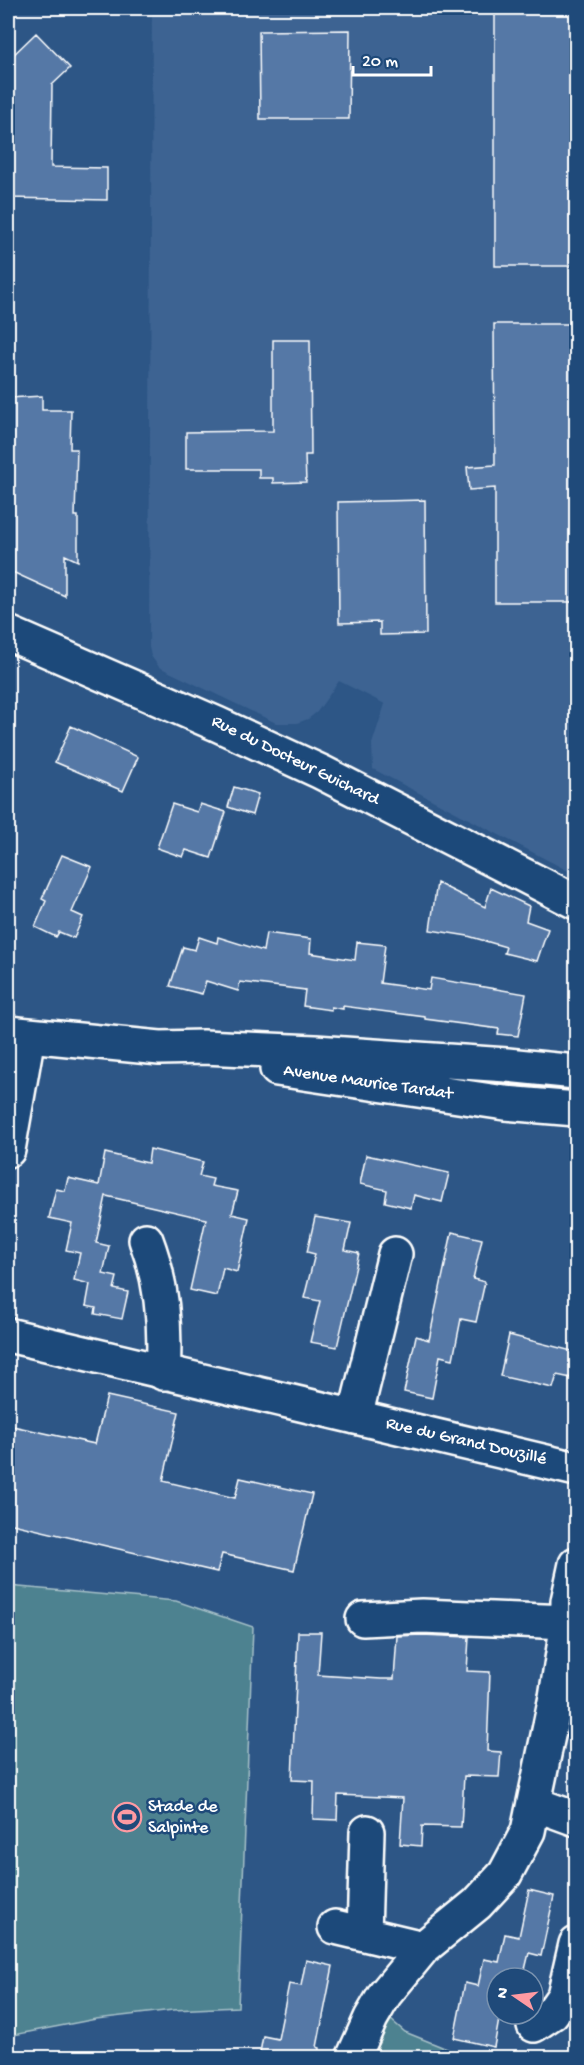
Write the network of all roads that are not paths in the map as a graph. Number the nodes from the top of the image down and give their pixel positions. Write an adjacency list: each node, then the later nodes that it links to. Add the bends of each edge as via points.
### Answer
1 (8, 633): 2 (street, Rue du Docteur Guichard, via 321,772)
2 (576, 902)
3 (18, 1034): 4 (street, Avenue Maurice Tardat); 7 (street)
4 (160, 1048): 5 (street, Avenue Maurice Tardat, via 315,1052); 6 (street, Avenue Maurice Tardat, via 201,1059)
5 (576, 1072)
6 (576, 1110)
7 (8, 1150)
8 (146, 1240): 11 (street, via 161,1300)
9 (394, 1254): 12 (street)
10 (8, 1335): 11 (street, Rue du Grand Douzillé)
11 (163, 1373): 12 (street, Rue du Grand Douzillé)
12 (355, 1417): 13 (street, Rue du Grand Douzillé)
13 (576, 1469)
14 (576, 1564): 16 (street, via 568,1601)
15 (363, 1619): 16 (street, via 422,1616)
16 (570, 1634): 17 (street)
17 (535, 1804): 18 (street); 21 (street, via 528,1831 505,1874 477,1904)
18 (576, 1819)
19 (367, 1832): 21 (street, via 349,1931)
20 (576, 1944): 22 (street, via 564,1996)
21 (423, 1948): 23 (street, via 385,1994)
22 (545, 2018)
23 (352, 2058)

